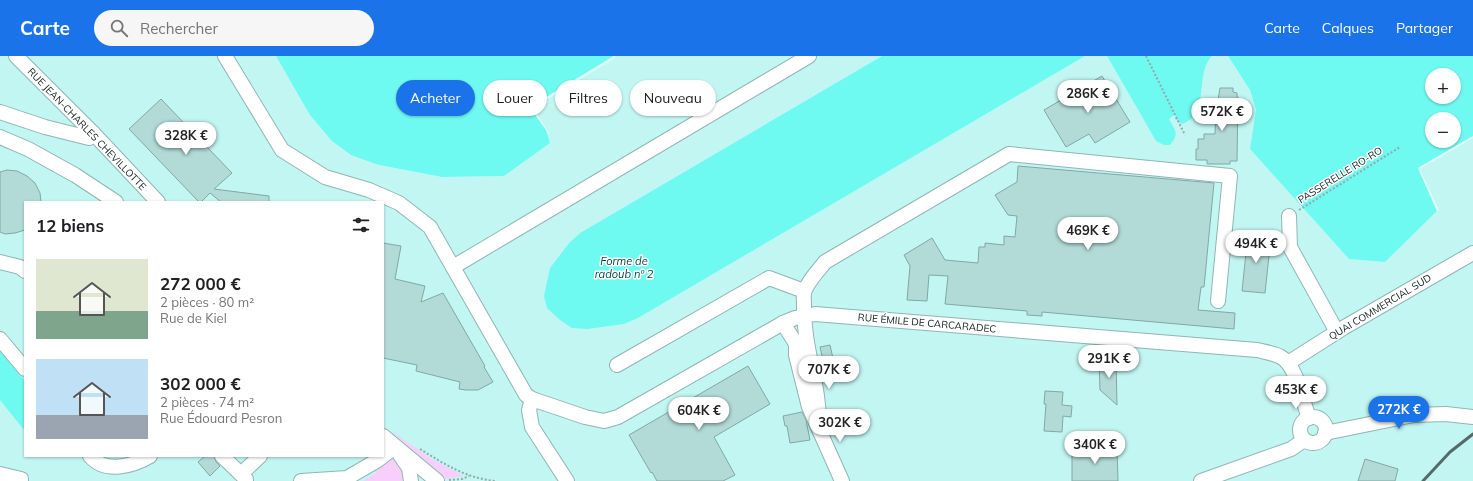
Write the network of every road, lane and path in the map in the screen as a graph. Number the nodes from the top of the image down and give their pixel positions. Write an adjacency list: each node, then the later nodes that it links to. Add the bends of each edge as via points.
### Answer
1 (16, 56): 6 (street, RUE JEAN-CHARLES CHEVILLOTTE)
2 (224, 56): 15 (street, via 282,150 326,177 369,190 399,203 430,227)
3 (809, 56): 15 (street)
4 (1146, 56): 7 (path)
5 (0, 112): 6 (street, via 89,138)
6 (94, 134): 11 (street, RUE JEAN-CHARLES CHEVILLOTTE)
7 (1185, 135)
8 (0, 137): 10 (street, via 75,175)
9 (1400, 147): 12 (path, PASSERELLE RO-RO)
10 (114, 201)
11 (157, 201)
12 (1289, 216): 21 (street, via 1290,247)
13 (1473, 253): 21 (street, QUAI COMMERCIAL SUD)
14 (0, 262): 16 (street)
15 (453, 267): 27 (street, via 526,395)
16 (24, 269)
17 (804, 291): 18 (street, via 824,262 1009,154 1230,176); 19 (street); 25 (street, via 769,278)
18 (1218, 300)
19 (804, 315): 20 (street, RUE ÉMILE DE CARCARADEC); 23 (street); 24 (street, RUE ÉMILE DE CARCARADEC, via 827,314 1257,350 1272,353)
20 (783, 323): 23 (street); 27 (street, RUE ÉMILE DE CARCARADEC, via 618,416 604,420 585,418)
21 (1337, 332): 24 (street, QUAI COMMERCIAL SUD)
22 (0, 338): 26 (street)
23 (803, 359): 43 (street, via 817,397 819,426)
24 (1288, 363): 29 (street, via 1295,374)
25 (617, 365)
26 (24, 368)
27 (532, 399): 42 (street, via 529,410 532,427)
28 (1473, 416): 30 (street, via 1414,415)
29 (1309, 418): 30 (street, via 1321,420); 32 (street, via 1300,427)
30 (1325, 433): 32 (street, via 1317,442)
31 (384, 437): 34 (street)
32 (1304, 440): 46 (street, via 1291,449)
33 (417, 447): 44 (path)
34 (395, 448): 35 (street); 49 (street, via 409,468); 50 (street)
35 (384, 456)
36 (91, 457): 37 (street, via 115,467 128,466)
37 (148, 457)
38 (223, 457): 45 (street)
39 (259, 457): 45 (street)
40 (382, 457): 48 (street, via 347,478)
41 (0, 474): 47 (street)
42 (561, 474): 52 (street)
43 (840, 475): 53 (street)
44 (469, 476): 50 (path); 51 (path)
45 (244, 478)
46 (1225, 478): 54 (street)
47 (21, 481)
48 (301, 481)
49 (411, 481)
50 (443, 481)
51 (495, 481)
52 (568, 481)
53 (852, 481)
54 (1201, 481)

